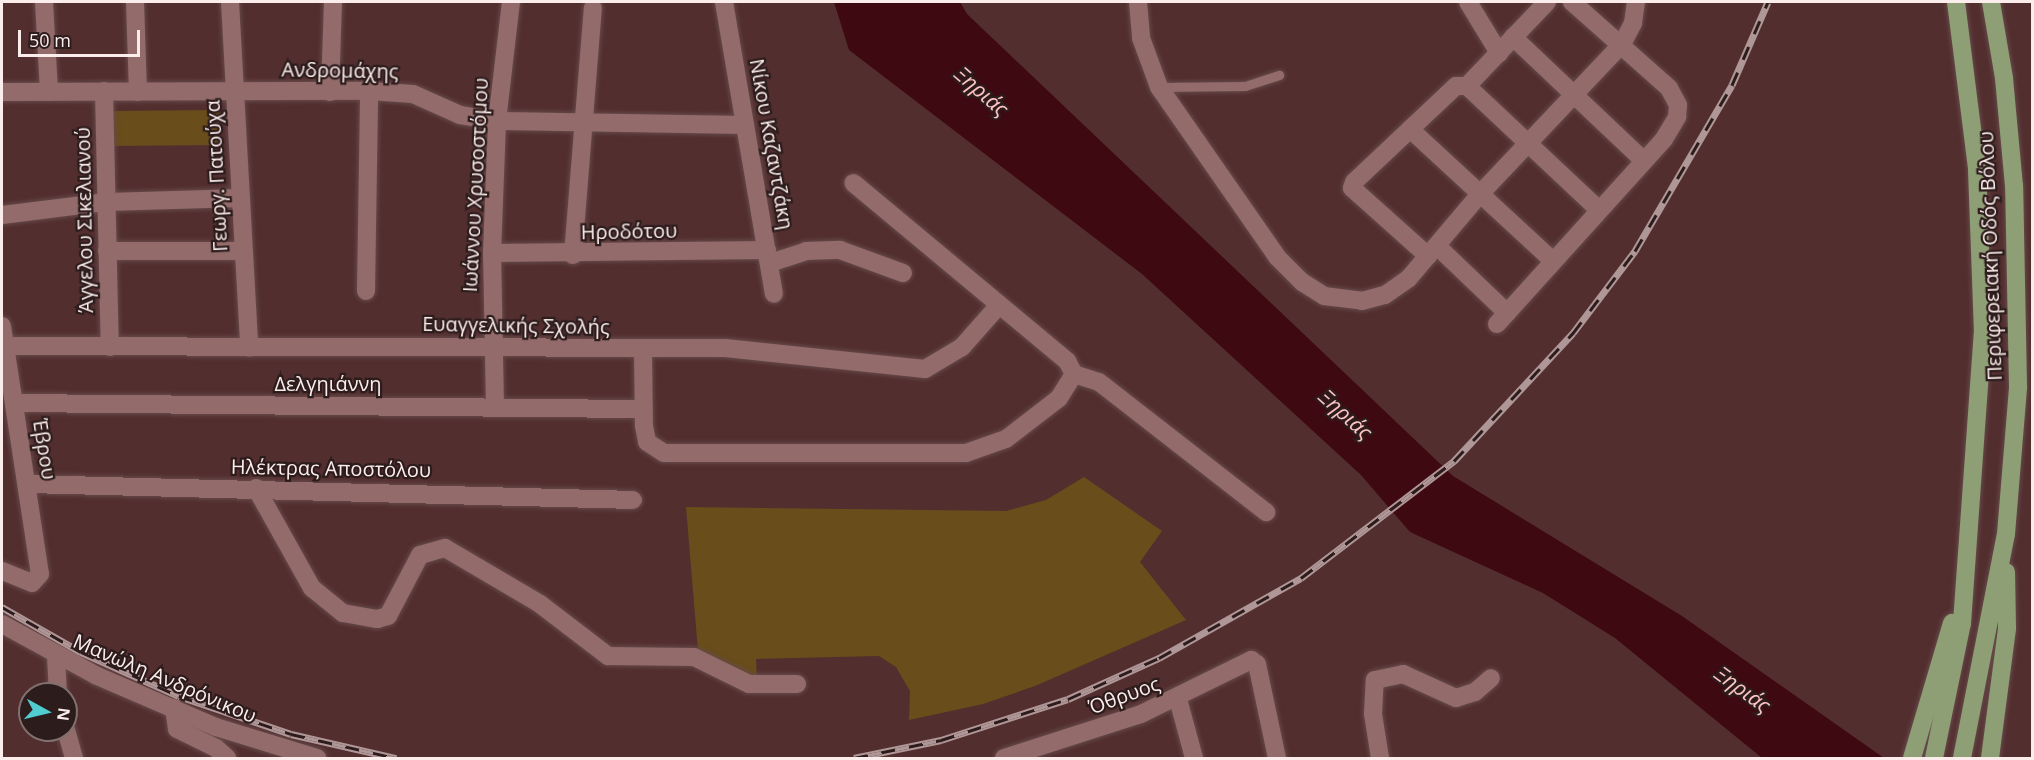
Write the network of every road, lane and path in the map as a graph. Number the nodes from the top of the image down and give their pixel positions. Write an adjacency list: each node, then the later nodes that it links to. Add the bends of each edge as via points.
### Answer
1 (44, 2): 24 (street)
2 (135, 2): 26 (street)
3 (230, 2): 21 (street, Γεωργ. Πατούχα)
4 (333, 2): 27 (street)
5 (511, 2): 29 (street, Ιωάννου Χρυσοστόμου)
6 (724, 2): 31 (street, Νίκου Καζαντζάκη)
7 (1138, 2): 20 (street, via 1141,38)
8 (1468, 2): 17 (street)
9 (1547, 2): 15 (street)
10 (1572, 2): 16 (street)
11 (1636, 2): 16 (street, via 1634,24)
12 (1956, 2): 68 (main road, Περιφερειακή Οδός Βόλου, via 1970,102 1983,265 1981,389)
13 (1991, 2): 67 (main road, Περιφερειακή Οδός Βόλου, via 2004,78 2014,186 2019,320)
14 (593, 8): 30 (street)
15 (1514, 37): 17 (street); 28 (street)
16 (1622, 44): 28 (street); 34 (street, via 1669,88 1678,105 1674,126)
17 (1499, 53): 19 (street)
18 (1279, 75): 20 (lane, via 1245,86)
19 (1467, 86): 32 (street, via 1456,86); 33 (street)
20 (1159, 87): 43 (street, via 1276,257 1302,282 1324,296 1362,301 1399,287)
21 (234, 91): 26 (street, Ανδρομάχης); 27 (street, Ανδρομάχης); 37 (street, Γεωργ. Πατούχα)
22 (369, 91): 27 (street, Ανδρομάχης); 29 (street, Ανδρομάχης, via 413,94 459,116); 49 (street)
23 (2, 92): 24 (street, Ανδρομάχης)
24 (49, 92): 25 (street, Ανδρομάχης)
25 (104, 92): 26 (street, Ανδρομάχης); 38 (street, Άγγελου Σικελιανού)
26 (138, 92)
27 (330, 92)
28 (1575, 94): 33 (street); 34 (street)
29 (497, 121): 30 (street, Ανδρομάχης); 44 (street, Ιωάννου Χρυσοστόμου)
30 (581, 124): 31 (street, Ανδρομάχης); 45 (street)
31 (745, 125): 46 (street, Νίκου Καζαντζάκη)
32 (1410, 129): 36 (street); 43 (street, via 1352,188)
33 (1527, 145): 36 (street); 39 (street)
34 (1644, 161): 39 (street)
35 (853, 183): 51 (street)
36 (1480, 194): 43 (street); 47 (street)
37 (241, 198): 38 (street); 42 (street, Γεωργ. Πατούχα)
38 (107, 202): 40 (street); 41 (street, Άγγελου Σικελιανού)
39 (1599, 210): 47 (street)
40 (2, 215)
41 (107, 251): 42 (street); 55 (street, Άγγελου Σικελιανού)
42 (243, 251): 56 (street, Γεωργ. Πατούχα)
43 (1432, 251): 47 (street, via 1502,318)
44 (492, 254): 45 (street, Ηροδότου); 54 (street, Ιωάννου Χρυσοστόμου)
45 (573, 255): 46 (street, Ηροδότου)
46 (769, 256): 48 (street, Ηροδότου, via 840,250); 50 (street, Νίκου Καζαντζάκη)
47 (1553, 261)
48 (903, 273)
49 (366, 291)
50 (774, 294)
51 (999, 305): 57 (street, Ευαγγελικής Σχολής, via 962,347 924,369 725,348); 58 (street, via 1068,361)
52 (2, 326): 53 (street, Έβρου)
53 (5, 346): 55 (street, Ευαγγελικής Σχολής); 59 (street, Έβρου)
54 (493, 346): 56 (street, Ευαγγελικής Σχολής); 57 (street, Ευαγγελικής Σχολής); 60 (street, Ιωάννου Χρυσοστόμου)
55 (110, 347): 56 (street, Ευαγγελικής Σχολής)
56 (249, 347)
57 (643, 349): 61 (street)
58 (1074, 374): 61 (street, via 1059,398 1015,432 966,453 664,453 647,442); 66 (street, via 1099,382)
59 (14, 403): 60 (street, Δελγηιάννη); 62 (street, Έβρου)
60 (495, 407): 61 (street, Δελγηιάννη)
61 (642, 409)
62 (10, 426): 63 (street, Έβρου)
63 (28, 484): 64 (street, Ηλέκτρας Αποστόλου); 69 (street, Έβρου, via 38,579 27,582)
64 (256, 488): 65 (street, Ηλέκτρας Αποστόλου); 74 (street, via 312,588 343,613 377,619 388,616 420,555 445,548 540,604 608,656 694,657 749,684)
65 (633, 501)
66 (1266, 512)
67 (2006, 534): 87 (main road, Περιφερειακή Οδός Βόλου); 88 (main road, via 2007,628)
68 (1970, 540): 78 (main road); 86 (main road, Περιφερειακή Οδός Βόλου, via 1957,656)
69 (2, 571)
70 (2, 624): 71 (street, Μανώλη Ανδρόνικου)
71 (56, 656): 73 (street); 76 (street, Μανώλη Ανδρόνικου)
72 (1491, 678): 85 (street, via 1475,692 1456,698 1403,674 1376,680 1373,714)
73 (57, 682)
74 (797, 684)
75 (1178, 699): 82 (street, Όθρυος); 83 (street); 84 (street, Όθρυος, via 1254,661)
76 (174, 708): 80 (street, via 177,729 216,748); 81 (street, Μανώλη Ανδρόνικου, via 216,727)
77 (69, 742): 79 (street)
78 (1912, 758)
79 (74, 759)
80 (227, 759)
81 (317, 759)
82 (1004, 759)
83 (1194, 759)
84 (1277, 759)
85 (1380, 759)
86 (1934, 759)
87 (1962, 759)
88 (1990, 759)

